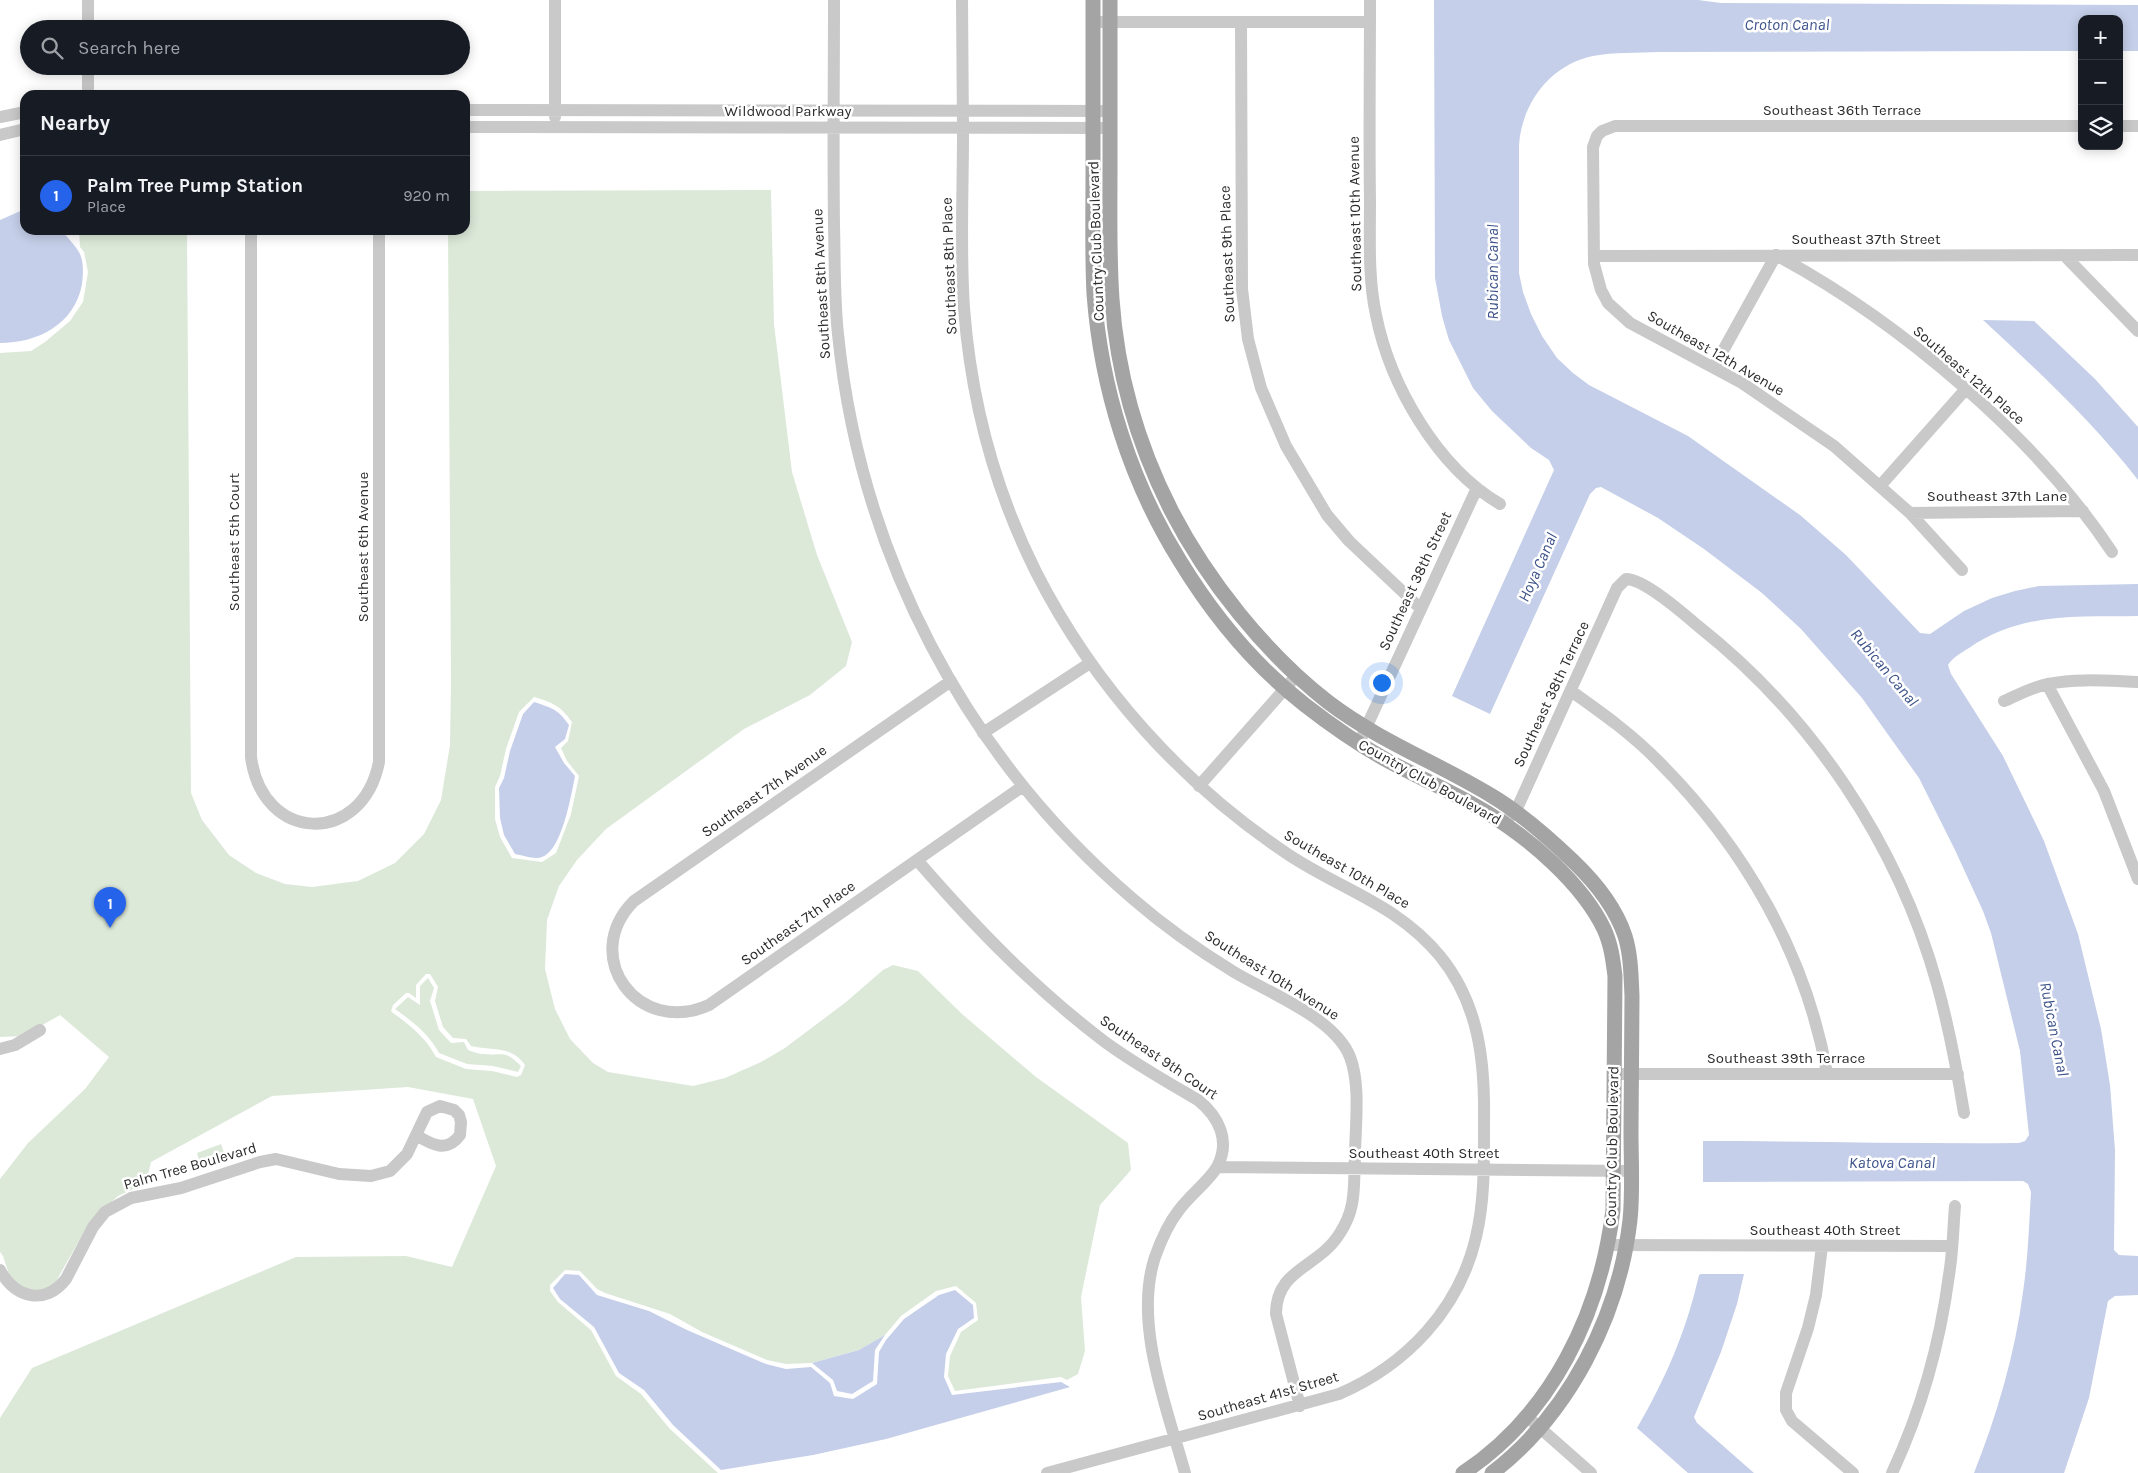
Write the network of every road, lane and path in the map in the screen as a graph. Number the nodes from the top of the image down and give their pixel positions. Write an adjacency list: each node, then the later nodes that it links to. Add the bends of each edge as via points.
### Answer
1 (88, 0): 8 (street)
2 (555, 0): 16 (street)
3 (834, 0): 17 (street)
4 (962, 0): 18 (street)
5 (1093, 0): 9 (main road, Country Club Boulevard)
6 (1110, 0): 10 (main road, Country Club Boulevard)
7 (1370, 0): 12 (street, Southeast 10th Avenue)
8 (88, 20)
9 (1093, 22): 10 (street); 19 (main road, Country Club Boulevard)
10 (1110, 22): 11 (street); 20 (main road, Country Club Boulevard)
11 (1241, 22): 12 (street); 51 (street, Southeast 9th Place, via 1242,289 1248,339 1261,388 1289,453 1328,516 1349,541)
12 (1370, 22): 45 (street, Southeast 10th Avenue, via 1370,250 1376,315 1388,356 1411,407 1444,454)
13 (88, 75): 14 (street)
14 (88, 90)
15 (470, 110): 16 (street, Wildwood Parkway)
16 (555, 110): 17 (street, Wildwood Parkway); 27 (street)
17 (834, 110): 18 (street, Wildwood Parkway); 28 (street, Southeast 8th Avenue)
18 (962, 110): 19 (street, Wildwood Parkway); 29 (street, Southeast 8th Place)
19 (1093, 111): 20 (street, Wildwood Parkway); 30 (main road, Country Club Boulevard)
20 (1110, 111): 31 (main road, Country Club Boulevard)
21 (20, 113): 22 (street)
22 (0, 117)
23 (2078, 126): 33 (street, Southeast 36th Terrace, via 1622,126)
24 (2123, 126): 25 (street)
25 (2138, 126)
26 (470, 127): 27 (street, Wildwood Parkway)
27 (555, 127): 28 (street, Wildwood Parkway)
28 (834, 127): 29 (street, Wildwood Parkway); 54 (street, Southeast 8th Avenue, via 835,296 851,424 888,552 921,628)
29 (963, 127): 30 (street, Wildwood Parkway); 52 (street, Southeast 8th Place, via 964,312 983,428 1002,492 1030,559 1050,599)
30 (1093, 127): 31 (street, Wildwood Parkway); 57 (main road, Country Club Boulevard, via 1094,296 1106,378 1125,446 1146,498 1194,583 1222,621)
31 (1110, 128): 53 (main road, Country Club Boulevard, via 1114,322 1124,381 1144,447 1170,508 1208,572 1230,603)
32 (20, 130): 34 (street)
33 (1602, 131): 40 (street, Southeast 12th Avenue, via 1593,147)
34 (0, 135)
35 (251, 235): 66 (street, Southeast 5th Court, via 251,757 259,788 272,807)
36 (379, 235): 66 (street, Southeast 6th Avenue, via 379,762 371,790 352,812 332,821)
37 (1776, 255): 38 (street, Southeast 37th Street); 40 (street, Southeast 37th Street); 42 (street); 43 (street, Southeast 12th Place, via 1815,276 1879,320)
38 (2064, 255): 39 (street, Southeast 37th Street); 41 (street)
39 (2138, 255)
40 (1594, 256): 42 (street, Southeast 12th Avenue, via 1601,290 1618,314)
41 (2138, 331)
42 (1714, 367): 44 (street, Southeast 12th Avenue, via 1805,425)
43 (1965, 390): 44 (street); 47 (street, Southeast 12th Place, via 2014,435)
44 (1880, 486): 48 (street, Southeast 12th Avenue)
45 (1476, 488): 46 (street, Southeast 10th Avenue); 51 (street, Southeast 38th Street)
46 (1500, 504)
47 (2083, 511): 48 (street, Southeast 37th Lane); 49 (street, Southeast 12th Place)
48 (1910, 513): 50 (street, Southeast 12th Avenue)
49 (2112, 552)
50 (1962, 570)
51 (1420, 608): 60 (street, Southeast 38th Street)
52 (1090, 663): 61 (street); 64 (street, Southeast 8th Place, via 1140,725)
53 (1297, 676): 57 (street); 60 (main road, Country Club Boulevard)
54 (951, 681): 61 (street, Southeast 8th Avenue); 70 (street, Southeast 7th Avenue, via 634,901 620,918)
55 (2138, 682): 56 (street)
56 (2047, 684): 59 (street); 69 (street, via 2104,791)
57 (1286, 688): 62 (main road, Country Club Boulevard); 64 (street)
58 (1571, 691): 65 (street, Southeast 38th Terrace); 75 (street, via 1658,761 1720,830 1748,870 1794,962 1818,1033); 76 (street, Southeast 38th Terrace, via 1617,588 1626,578 1635,580 1667,601 1727,650 1784,707 1828,761 1884,850 1937,982)
59 (2004, 701)
60 (1366, 728): 62 (street, Southeast 38th Street); 65 (main road, Country Club Boulevard)
61 (983, 733): 63 (street, Southeast 8th Avenue)
62 (1359, 743): 67 (main road, Country Club Boulevard)
63 (1023, 786): 68 (street, Southeast 7th Place); 80 (street, Southeast 10th Avenue, via 1097,867 1172,931 1236,973 1326,1024 1336,1034 1344,1045 1354,1072)
64 (1200, 786): 81 (street, Southeast 10th Place, via 1258,834 1300,862 1397,916 1427,941 1447,965 1475,1021 1482,1053)
65 (1514, 811): 67 (street, Southeast 38th Terrace); 74 (main road, Country Club Boulevard, via 1583,870 1606,897 1622,929 1631,973)
66 (310, 824)
67 (1506, 824): 73 (main road, Country Club Boulevard, via 1560,871 1588,902 1605,930 1615,976)
68 (917, 860): 70 (street, Southeast 7th Place, via 696,1011 668,1013 633,998 618,977); 79 (street, Southeast 9th Court, via 992,944 1066,1011 1119,1052 1207,1107 1220,1125 1223,1136)
69 (2138, 879)
70 (613, 941)
71 (40, 1030): 72 (street, via 15,1045)
72 (0, 1049)
73 (1614, 1074): 74 (street, Southeast 39th Terrace); 82 (main road, Country Club Boulevard)
74 (1632, 1074): 75 (street, Southeast 39th Terrace); 83 (main road, Country Club Boulevard)
75 (1827, 1074): 76 (street, Southeast 39th Terrace)
76 (1958, 1074): 77 (street)
77 (1964, 1113)
78 (416, 1136): 89 (street, Palm Tree Boulevard, via 407,1154 390,1171 371,1176 325,1172 285,1160 260,1162 181,1188 131,1198 105,1212 93,1227 66,1279 51,1293 40,1296 20,1293)
79 (1217, 1167): 80 (street, Southeast 40th Street); 93 (street, Southeast 9th Court, via 1170,1223 1156,1253 1149,1286 1150,1339)
80 (1354, 1168): 81 (street, Southeast 40th Street); 90 (street, Southeast 10th Avenue, via 1352,1203 1339,1235 1328,1249 1281,1286 1276,1299 1276,1314)
81 (1483, 1169): 82 (street, Southeast 40th Street); 90 (street, Southeast 41st Street, via 1478,1226 1471,1255 1440,1315 1416,1344 1372,1378 1339,1394)
82 (1614, 1170): 83 (street, Southeast 40th Street); 85 (main road, Country Club Boulevard)
83 (1631, 1170): 86 (main road, Country Club Boulevard)
84 (1955, 1206): 88 (street)
85 (1608, 1245): 86 (street, Southeast 40th Street); 91 (main road, Country Club Boulevard, via 1598,1286 1577,1338 1555,1378)
86 (1626, 1245): 87 (street, Southeast 40th Street); 92 (main road, Country Club Boulevard, via 1613,1296 1597,1338 1571,1385)
87 (1822, 1246): 88 (street, Southeast 40th Street); 99 (street, via 1816,1295 1786,1393 1786,1410 1792,1421)
88 (1952, 1246): 100 (street, via 1947,1291 1931,1365)
89 (0, 1270)
90 (1300, 1406): 93 (street, Southeast 41st Street)
91 (1526, 1416): 92 (street); 96 (main road, Country Club Boulevard, via 1497,1446)
92 (1539, 1428): 97 (main road, Country Club Boulevard); 98 (street)
93 (1176, 1439): 94 (street, Southeast 41st Street); 95 (street, Southeast 9th Court)
94 (1047, 1473)
95 (1185, 1473)
96 (1463, 1473)
97 (1492, 1473)
98 (1591, 1473)
99 (1853, 1473)
100 (1892, 1473)

